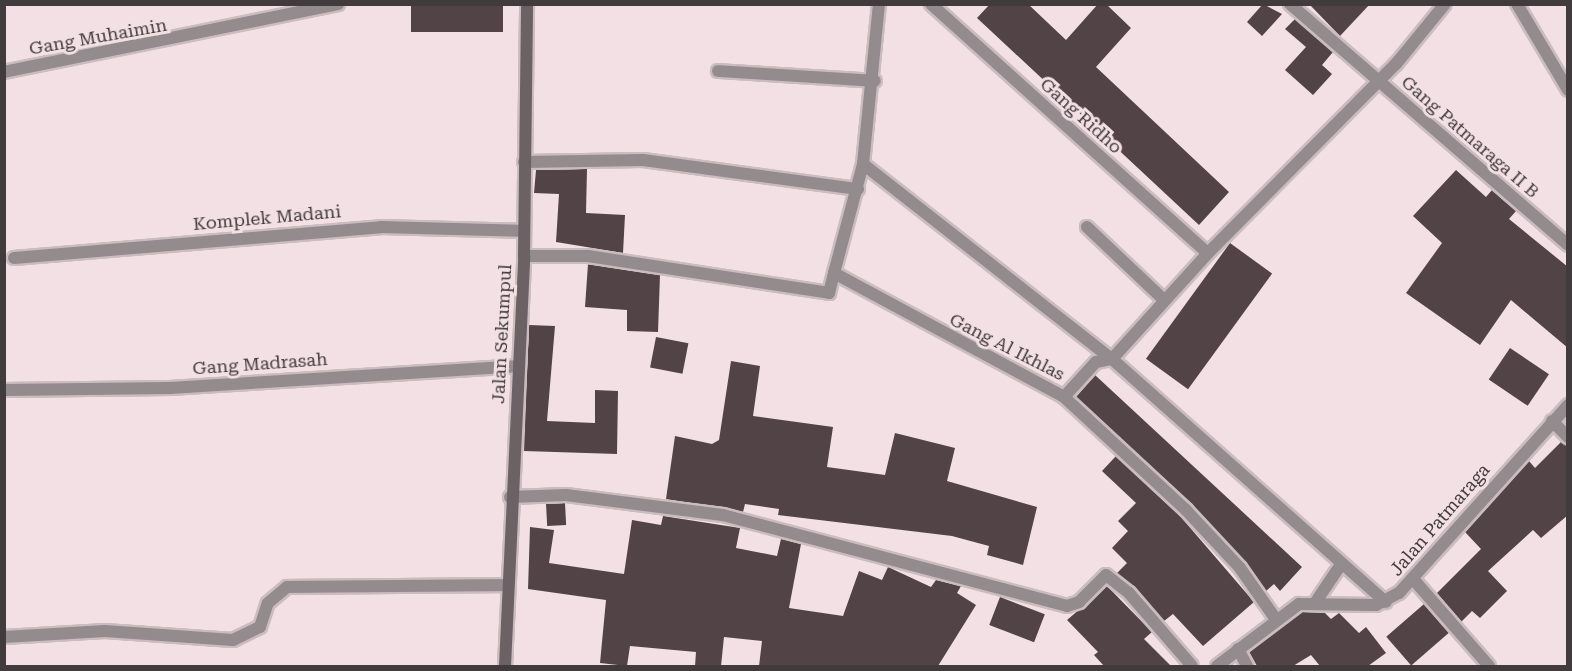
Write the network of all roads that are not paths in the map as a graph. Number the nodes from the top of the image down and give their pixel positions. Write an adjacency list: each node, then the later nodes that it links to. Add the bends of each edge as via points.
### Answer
1 (338, 4): 9 (street, Gang Muhaimin)
2 (527, 4): 13 (main road, Jalan Sekumpul)
3 (879, 4): 11 (street)
4 (931, 4): 19 (street, Gang Ridho)
5 (1290, 4): 10 (street, Gang Patmaraga II B)
6 (1445, 4): 10 (street, Gang Al Ikhlas)
7 (1516, 4): 12 (street)
8 (718, 71): 11 (street)
9 (4, 72)
10 (1376, 80): 18 (street, Gang Patmaraga II B); 19 (street, Gang Al Ikhlas, via 1300,165)
11 (875, 81): 14 (street)
12 (1568, 90)
13 (524, 162): 15 (street, via 643,160); 17 (main road, Jalan Sekumpul)
14 (863, 164): 15 (street); 24 (street)
15 (858, 189): 22 (street)
16 (1087, 228): 23 (street)
17 (523, 231): 20 (main road, Jalan Sekumpul); 21 (street, Komplek Madani, via 381,227)
18 (1568, 245)
19 (1208, 253): 23 (street, Gang Al Ikhlas)
20 (524, 256): 22 (street, via 588,256 829,293); 25 (main road, Jalan Sekumpul)
21 (14, 258)
22 (834, 273): 27 (street, Gang Al Ikhlas)
23 (1164, 300): 24 (street, Gang Al Ikhlas)
24 (1112, 359): 27 (street, Gang Al Ikhlas, via 1096,362); 32 (street)
25 (518, 366): 26 (street, Gang Madrasah, via 170,388); 31 (main road, Jalan Sekumpul)
26 (4, 390)
27 (1064, 397): 37 (street, via 1186,510 1240,568)
28 (1568, 405): 29 (street, Jalan Patmaraga)
29 (1551, 421): 30 (street); 33 (street, Jalan Patmaraga)
30 (1568, 437)
31 (510, 497): 34 (main road, Jalan Sekumpul); 41 (street, via 567,495 723,515 1067,606 1079,602 1106,575 1129,593)
32 (1340, 566): 35 (street); 36 (street)
33 (1414, 580): 35 (street, Jalan Patmaraga); 44 (street)
34 (508, 585): 38 (street, via 287,587 268,603 260,627 233,639 105,632); 40 (main road, Jalan Sekumpul)
35 (1386, 602): 36 (street, Jalan Patmaraga)
36 (1314, 604): 37 (street, Jalan Patmaraga, via 1299,603)
37 (1275, 618): 39 (street, Jalan Patmaraga)
38 (4, 637)
39 (1238, 650): 42 (street, Jalan Patmaraga); 43 (street)
40 (506, 666)
41 (1192, 666)
42 (1217, 666)
43 (1247, 666)
44 (1489, 666)

